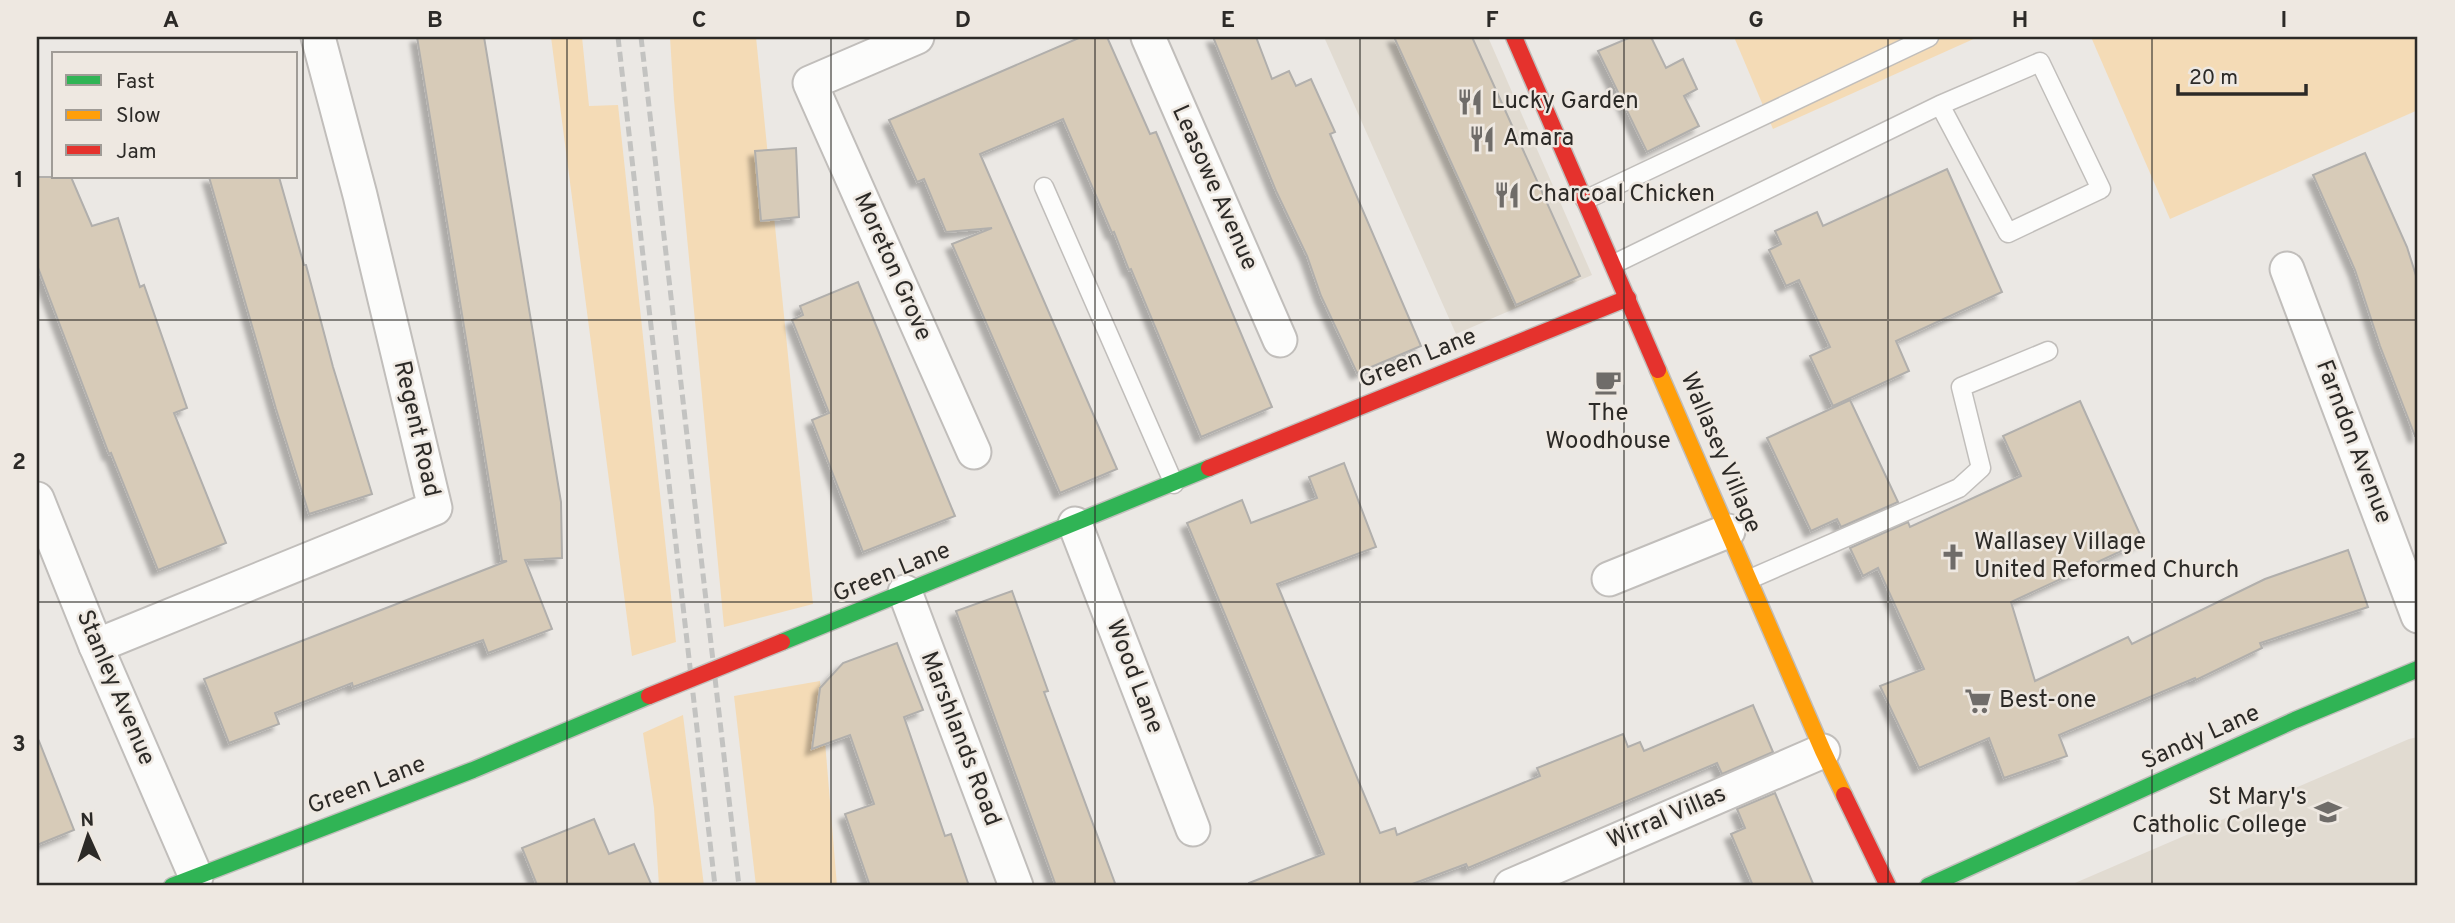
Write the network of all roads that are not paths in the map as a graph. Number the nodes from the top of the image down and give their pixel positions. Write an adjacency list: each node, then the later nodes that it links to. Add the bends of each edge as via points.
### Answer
1 (317, 37): 23 (street, Regent Road, via 435,508)
2 (917, 37): 14 (street, Moreton Grove, via 810,82)
3 (1148, 37): 12 (street, Leasowe Avenue)
4 (1514, 37): 8 (street, Wallasey Village)
5 (1929, 37): 8 (lane)
6 (1940, 106): 6 (lane, via 2040,62 2101,189 2008,233); 9 (lane)
7 (1044, 187): 15 (lane)
8 (1585, 200): 9 (street, Wallasey Village)
9 (1614, 264): 11 (street, Wallasey Village)
10 (2287, 269): 22 (street, Farndon Avenue)
11 (1628, 298): 15 (street, Green Lane); 18 (street, Wallasey Village)
12 (1280, 340)
13 (2048, 351): 20 (lane, via 1961,387 1981,468 1959,488)
14 (974, 452)
15 (1174, 484): 17 (street, Green Lane)
16 (37, 499): 23 (street, Stanley Avenue)
17 (1076, 524): 21 (street, Green Lane); 26 (street, Wood Lane)
18 (1728, 531): 19 (street); 20 (street, Wallasey Village)
19 (1609, 579)
20 (1750, 579): 25 (street, Wallasey Village)
21 (905, 592): 27 (street, Green Lane, bridge, via 473,770); 28 (street, Marshlands Road)
22 (2418, 616)
23 (96, 646): 27 (street, Stanley Avenue)
24 (2418, 669): 31 (street, Sandy Lane)
25 (1824, 751): 29 (street, Wirral Villas); 30 (street, Wallasey Village)
26 (1193, 830)
27 (184, 881)
28 (1016, 886)
29 (1511, 886)
30 (1888, 886)
31 (1928, 886)

